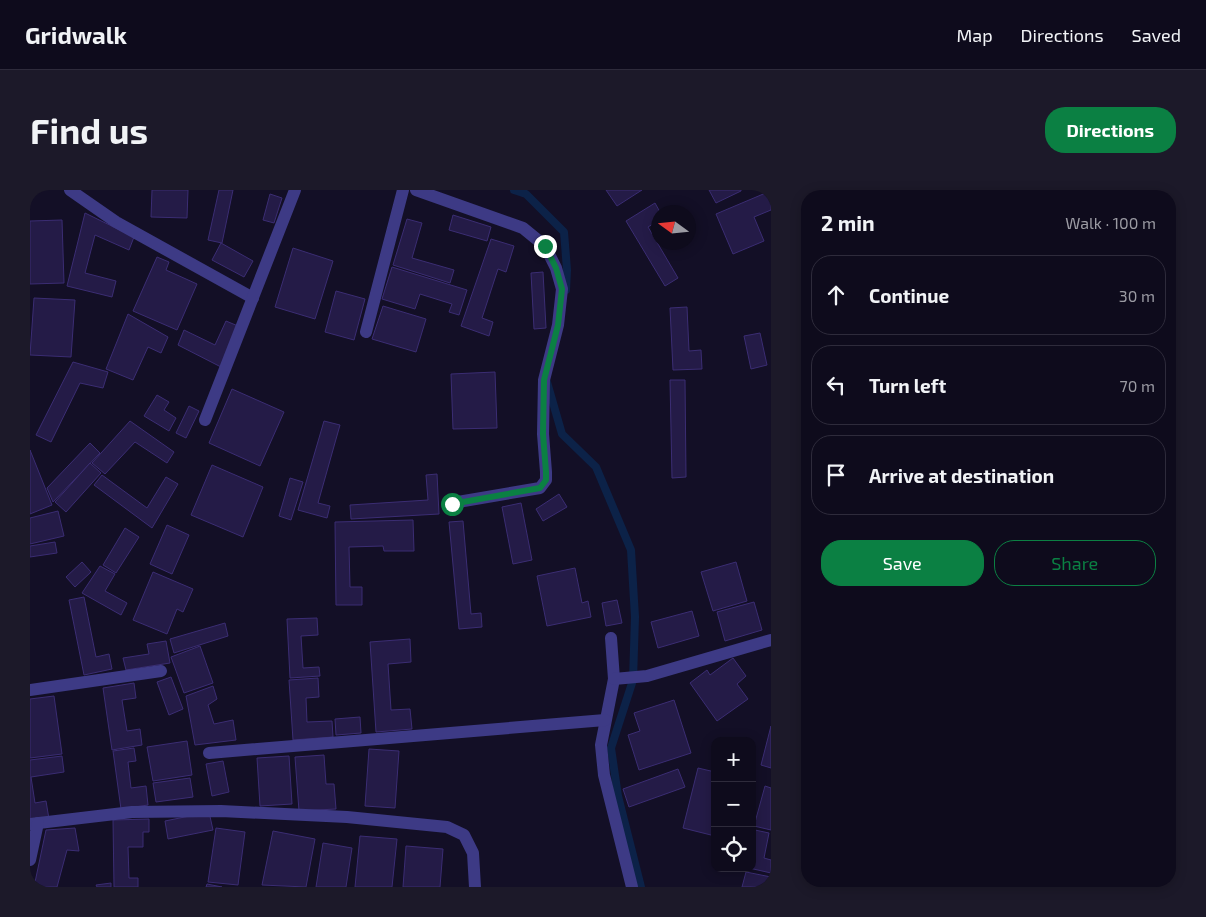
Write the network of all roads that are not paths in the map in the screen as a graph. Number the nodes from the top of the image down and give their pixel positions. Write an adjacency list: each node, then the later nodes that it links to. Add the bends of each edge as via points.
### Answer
1 (70, 190): 5 (street, via 116,222)
2 (295, 190): 5 (street)
3 (403, 190): 6 (street)
4 (416, 190): 8 (street, via 523,228 545,246 562,289 558,325 544,380 546,480 540,488)
5 (253, 298): 7 (street)
6 (366, 332)
7 (205, 420)
8 (452, 504)
9 (611, 638): 12 (street)
10 (771, 640): 12 (street, via 647,676)
11 (161, 671): 13 (street)
12 (614, 679): 14 (street)
13 (30, 690)
14 (605, 720): 15 (street); 19 (street, via 601,745 604,775)
15 (209, 753)
16 (34, 824): 17 (street); 18 (street, via 132,812 221,811 347,817 447,827 464,835 473,853)
17 (30, 860)
18 (475, 887)
19 (632, 887)

